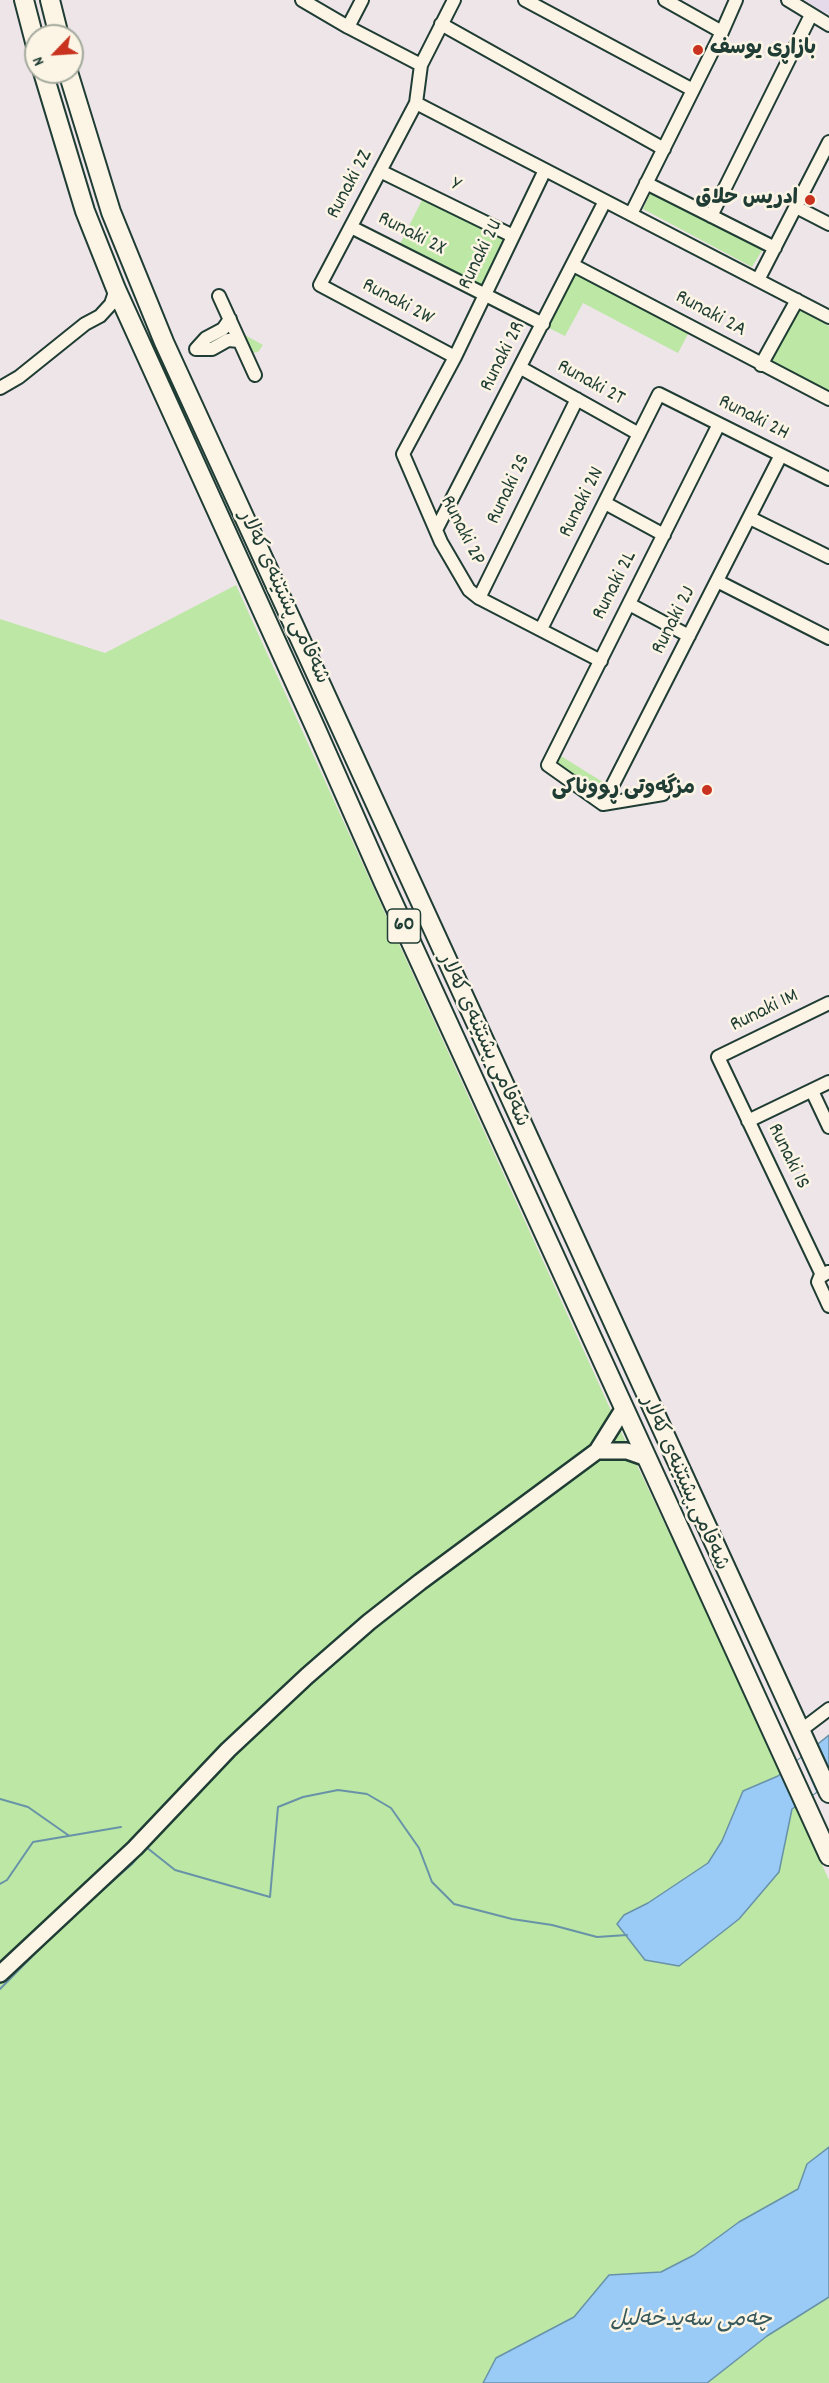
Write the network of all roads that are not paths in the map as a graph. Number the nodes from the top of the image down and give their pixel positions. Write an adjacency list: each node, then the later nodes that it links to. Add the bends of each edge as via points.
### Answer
1 (24, 0): 11 (highway)
2 (50, 0): 12 (highway)
3 (302, 0): 15 (street)
4 (362, 0): 15 (street)
5 (454, 0): 13 (street)
6 (525, 0): 20 (street)
7 (664, 0): 16 (street)
8 (736, 0): 16 (street)
9 (788, 0): 10 (street)
10 (811, 15): 14 (street); 30 (street)
11 (30, 24)
12 (56, 24)
13 (441, 24): 17 (street); 23 (street)
14 (829, 25)
15 (348, 27): 17 (street)
16 (722, 32): 20 (street)
17 (421, 65): 21 (street)
18 (46, 84): 35 (highway, شەقامی پشتێنەی کەلار / 60)
19 (72, 84): 33 (highway, شەقامی پشتێنەی کەلار / 60)
20 (693, 90): 23 (street)
21 (416, 103): 24 (street); 25 (street, Runaki 2Z)
22 (828, 147): 28 (street)
23 (664, 149): 26 (street)
24 (545, 170): 27 (street); 34 (street, Runaki 2U)
25 (380, 171): 32 (street, Runaki 2Z); 34 (street, Y)
26 (646, 183): 29 (street); 30 (street)
27 (605, 201): 29 (street); 37 (street, Runaki 2R)
28 (796, 207): 31 (street); 36 (street)
29 (631, 214): 38 (street)
30 (711, 216): 36 (street)
31 (829, 224)
32 (351, 227): 39 (street, Runaki 2Z); 41 (street, Runaki 2X)
33 (119, 235): 35 (highway, via 113,228 104,228 98,232); 76 (highway, شەقامی پشتێنەی کەلار / 60, via 164,342)
34 (513, 236): 41 (street, Runaki 2U)
35 (96, 241): 40 (highway, شەقامی پشتێنەی کەلار / 60)
36 (775, 248): 38 (street)
37 (573, 265): 48 (street, Runaki 2R); 51 (street, Runaki 2A)
38 (758, 280): 43 (street)
39 (320, 285): 50 (street, Runaki 2W)
40 (116, 289): 44 (street, via 111,304); 47 (highway, شەقامی پشتێنەی کەلار / 60)
41 (485, 294): 48 (street, Runaki 2X); 50 (street, Runaki 2U)
42 (219, 296): 46 (street)
43 (797, 300): 45 (street); 51 (street)
44 (100, 316): 47 (street, via 120,316); 54 (street)
45 (829, 317)
46 (230, 319): 49 (street); 49 (street, via 196,349 212,349 228,340)
47 (131, 321): 77 (highway, شەقامی پشتێنەی کەلار / 60)
48 (543, 324): 52 (street, Runaki 2R)
49 (240, 340): 53 (street)
50 (454, 357): 64 (street, Runaki 2P, via 403,454)
51 (761, 365): 57 (street, Runaki 2A)
52 (521, 368): 56 (street, Runaki 2T); 64 (street, Runaki 2R)
53 (255, 375)
54 (0, 388)
55 (659, 394): 58 (street, Runaki 2H); 59 (street, Runaki 2N)
56 (576, 399): 59 (street, Runaki 2T); 68 (street, Runaki 2S)
57 (829, 399)
58 (719, 424): 60 (street, Runaki 2H); 65 (street, Runaki 2L)
59 (639, 434): 62 (street, Runaki 2N)
60 (781, 455): 61 (street, Runaki 2H); 63 (street, Runaki 2J)
61 (829, 479)
62 (604, 503): 65 (street); 70 (street, Runaki 2N)
63 (750, 518): 66 (street); 67 (street, Runaki 2J)
64 (436, 530): 68 (street, Runaki 2P, via 469,590)
65 (664, 535): 69 (street, Runaki 2L)
66 (829, 557)
67 (717, 581): 71 (street, Runaki 2J); 72 (street)
68 (478, 598): 70 (street, Runaki 2P)
69 (629, 604): 71 (street); 73 (street, Runaki 2L)
70 (541, 629): 73 (street, Runaki 2P)
71 (689, 636): 75 (street, Runaki 2J)
72 (829, 638)
73 (601, 661): 75 (street, Runaki 2L, via 548,765)
74 (663, 794): 75 (street)
75 (603, 804)
76 (460, 988): 77 (highway, via 452,998); 90 (highway, شەقامی پشتێنەی کەلار / 60)
77 (438, 999): 86 (highway, شەقامی پشتێنەی کەلار / 60)
78 (829, 1003): 79 (street, Runaki 1M)
79 (717, 1057): 82 (street, Runaki 1S)
80 (829, 1082): 81 (street, Runaki 1S)
81 (812, 1091): 82 (street, Runaki 1S); 83 (street)
82 (748, 1121): 84 (street, Runaki 1S)
83 (829, 1127)
84 (826, 1273): 85 (street, Runaki 1S, via 819,1279 819,1285)
85 (829, 1306)
86 (624, 1408): 87 (main road); 88 (highway, شەقامی پشتێنەی کەلار / 60)
87 (597, 1451): 88 (main road, via 618,1450); 93 (main road, via 330,1655 228,1750 135,1848)
88 (646, 1458): 92 (highway, شەقامی پشتێنەی کەلار / 60)
89 (829, 1709): 90 (street)
90 (803, 1736): 91 (highway, شەقامی پشتێنەی کەلار / 60)
91 (829, 1793)
92 (829, 1856)
93 (0, 1974)

